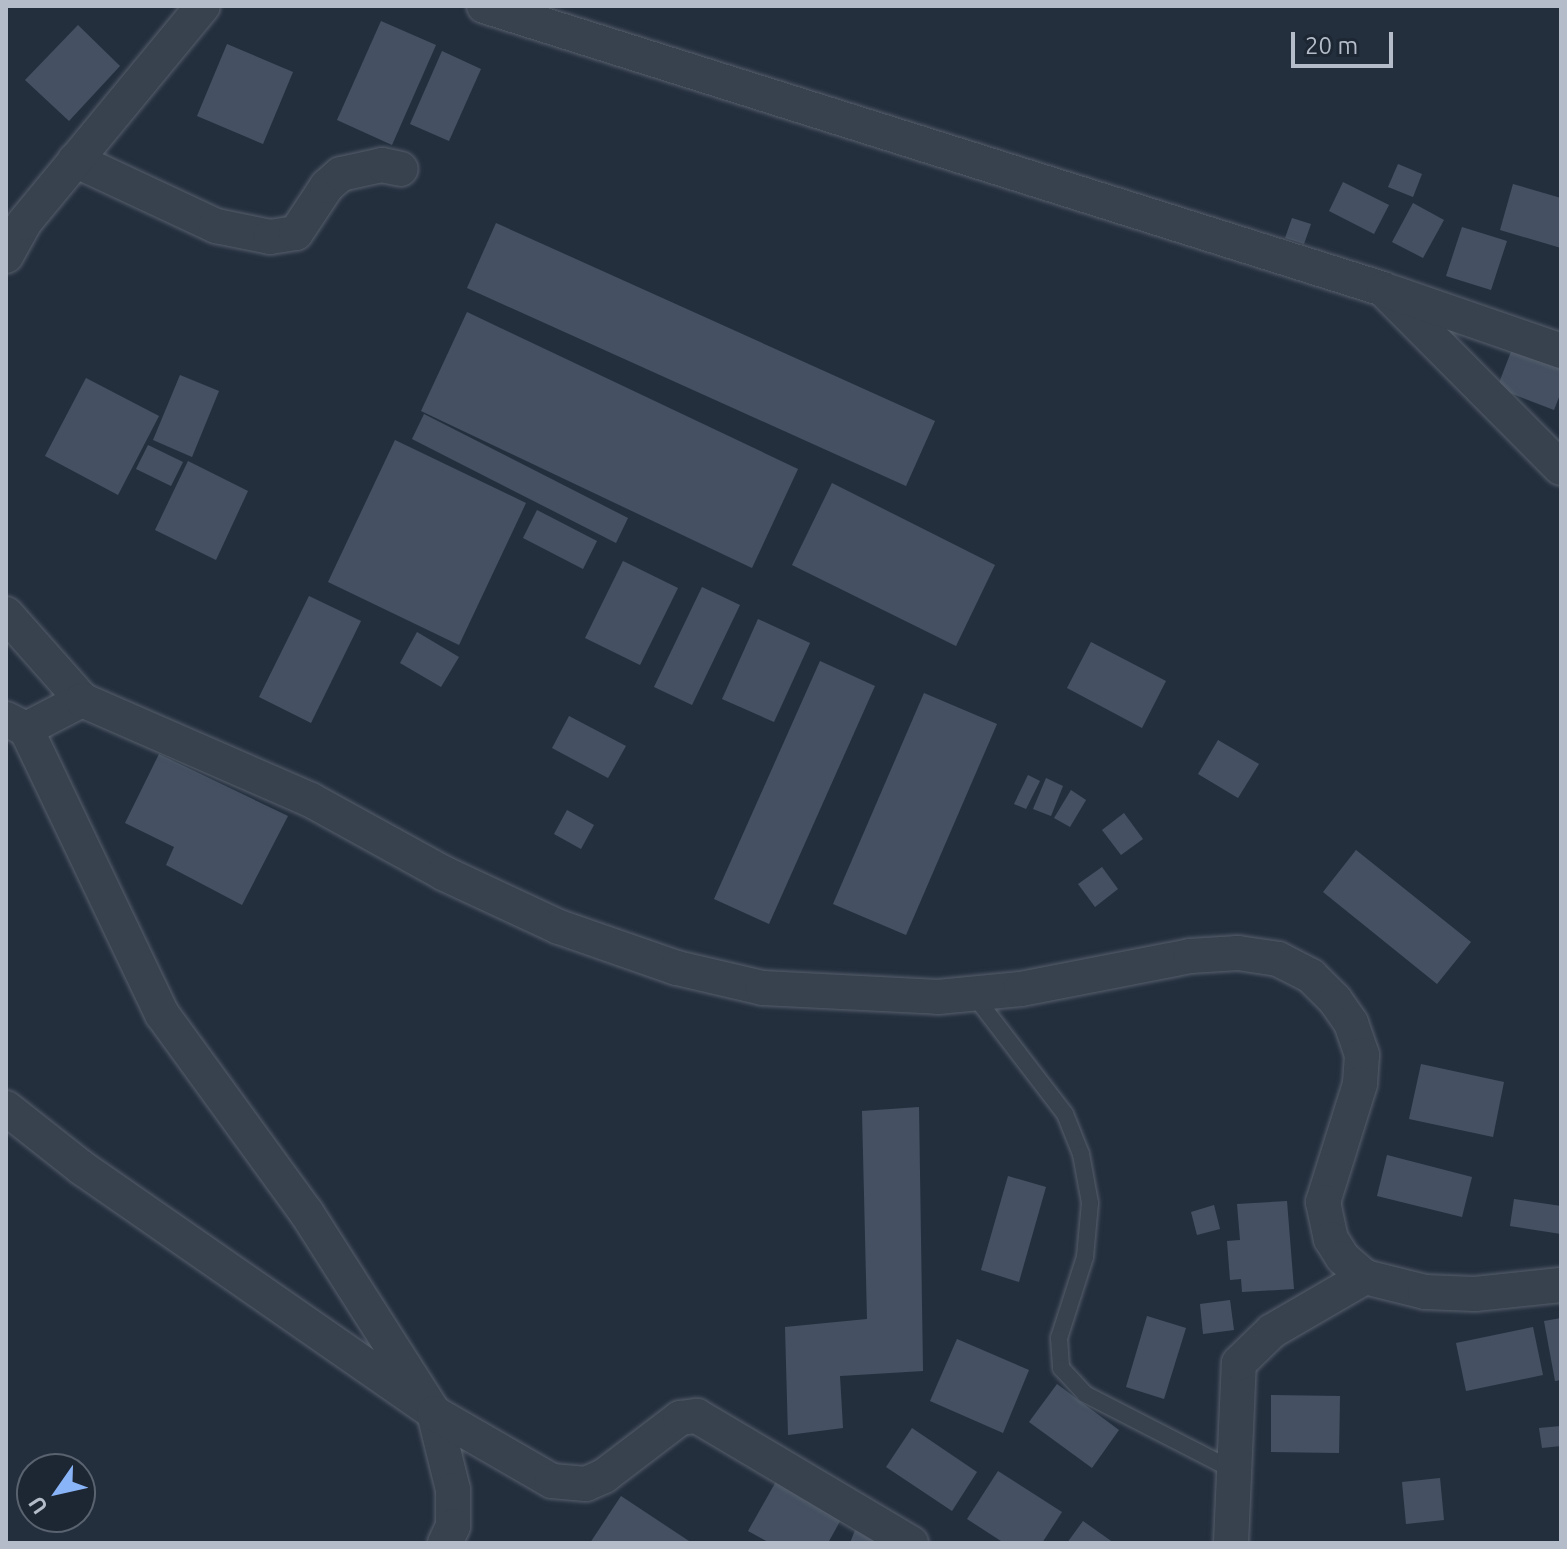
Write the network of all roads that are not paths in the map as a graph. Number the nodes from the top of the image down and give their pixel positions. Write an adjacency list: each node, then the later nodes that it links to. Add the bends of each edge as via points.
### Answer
1 (203, 6): 3 (street)
2 (484, 6): 6 (street)
3 (75, 160): 4 (street, via 216,226 270,237 296,233 341,174 382,165); 5 (street, via 24,223)
4 (401, 169)
5 (6, 256)
6 (1383, 289): 7 (street); 8 (street)
7 (1561, 351)
8 (1561, 468)
9 (6, 614): 10 (street)
10 (82, 700): 11 (street); 12 (street, via 311,800 443,873 559,927 677,968 763,988 873,998)
11 (16, 724): 16 (street, via 162,1014 306,1212)
12 (973, 994): 14 (street, via 1132,965 1238,953 1278,959 1311,976 1351,1023 1362,1055 1360,1084 1323,1202 1331,1239); 17 (lane, via 1065,1114 1081,1154 1089,1217 1085,1257 1059,1338 1061,1368 1085,1394)
13 (6, 1108): 16 (street, via 82,1168)
14 (1365, 1277): 15 (street, via 1425,1292); 17 (street, via 1272,1331 1239,1363)
15 (1561, 1285)
16 (434, 1413): 18 (street, via 453,1490 453,1526); 19 (street, via 552,1481 568,1485 604,1476 680,1418 697,1416)
17 (1231, 1469): 20 (street)
18 (445, 1543)
19 (911, 1543)
20 (1231, 1543)

